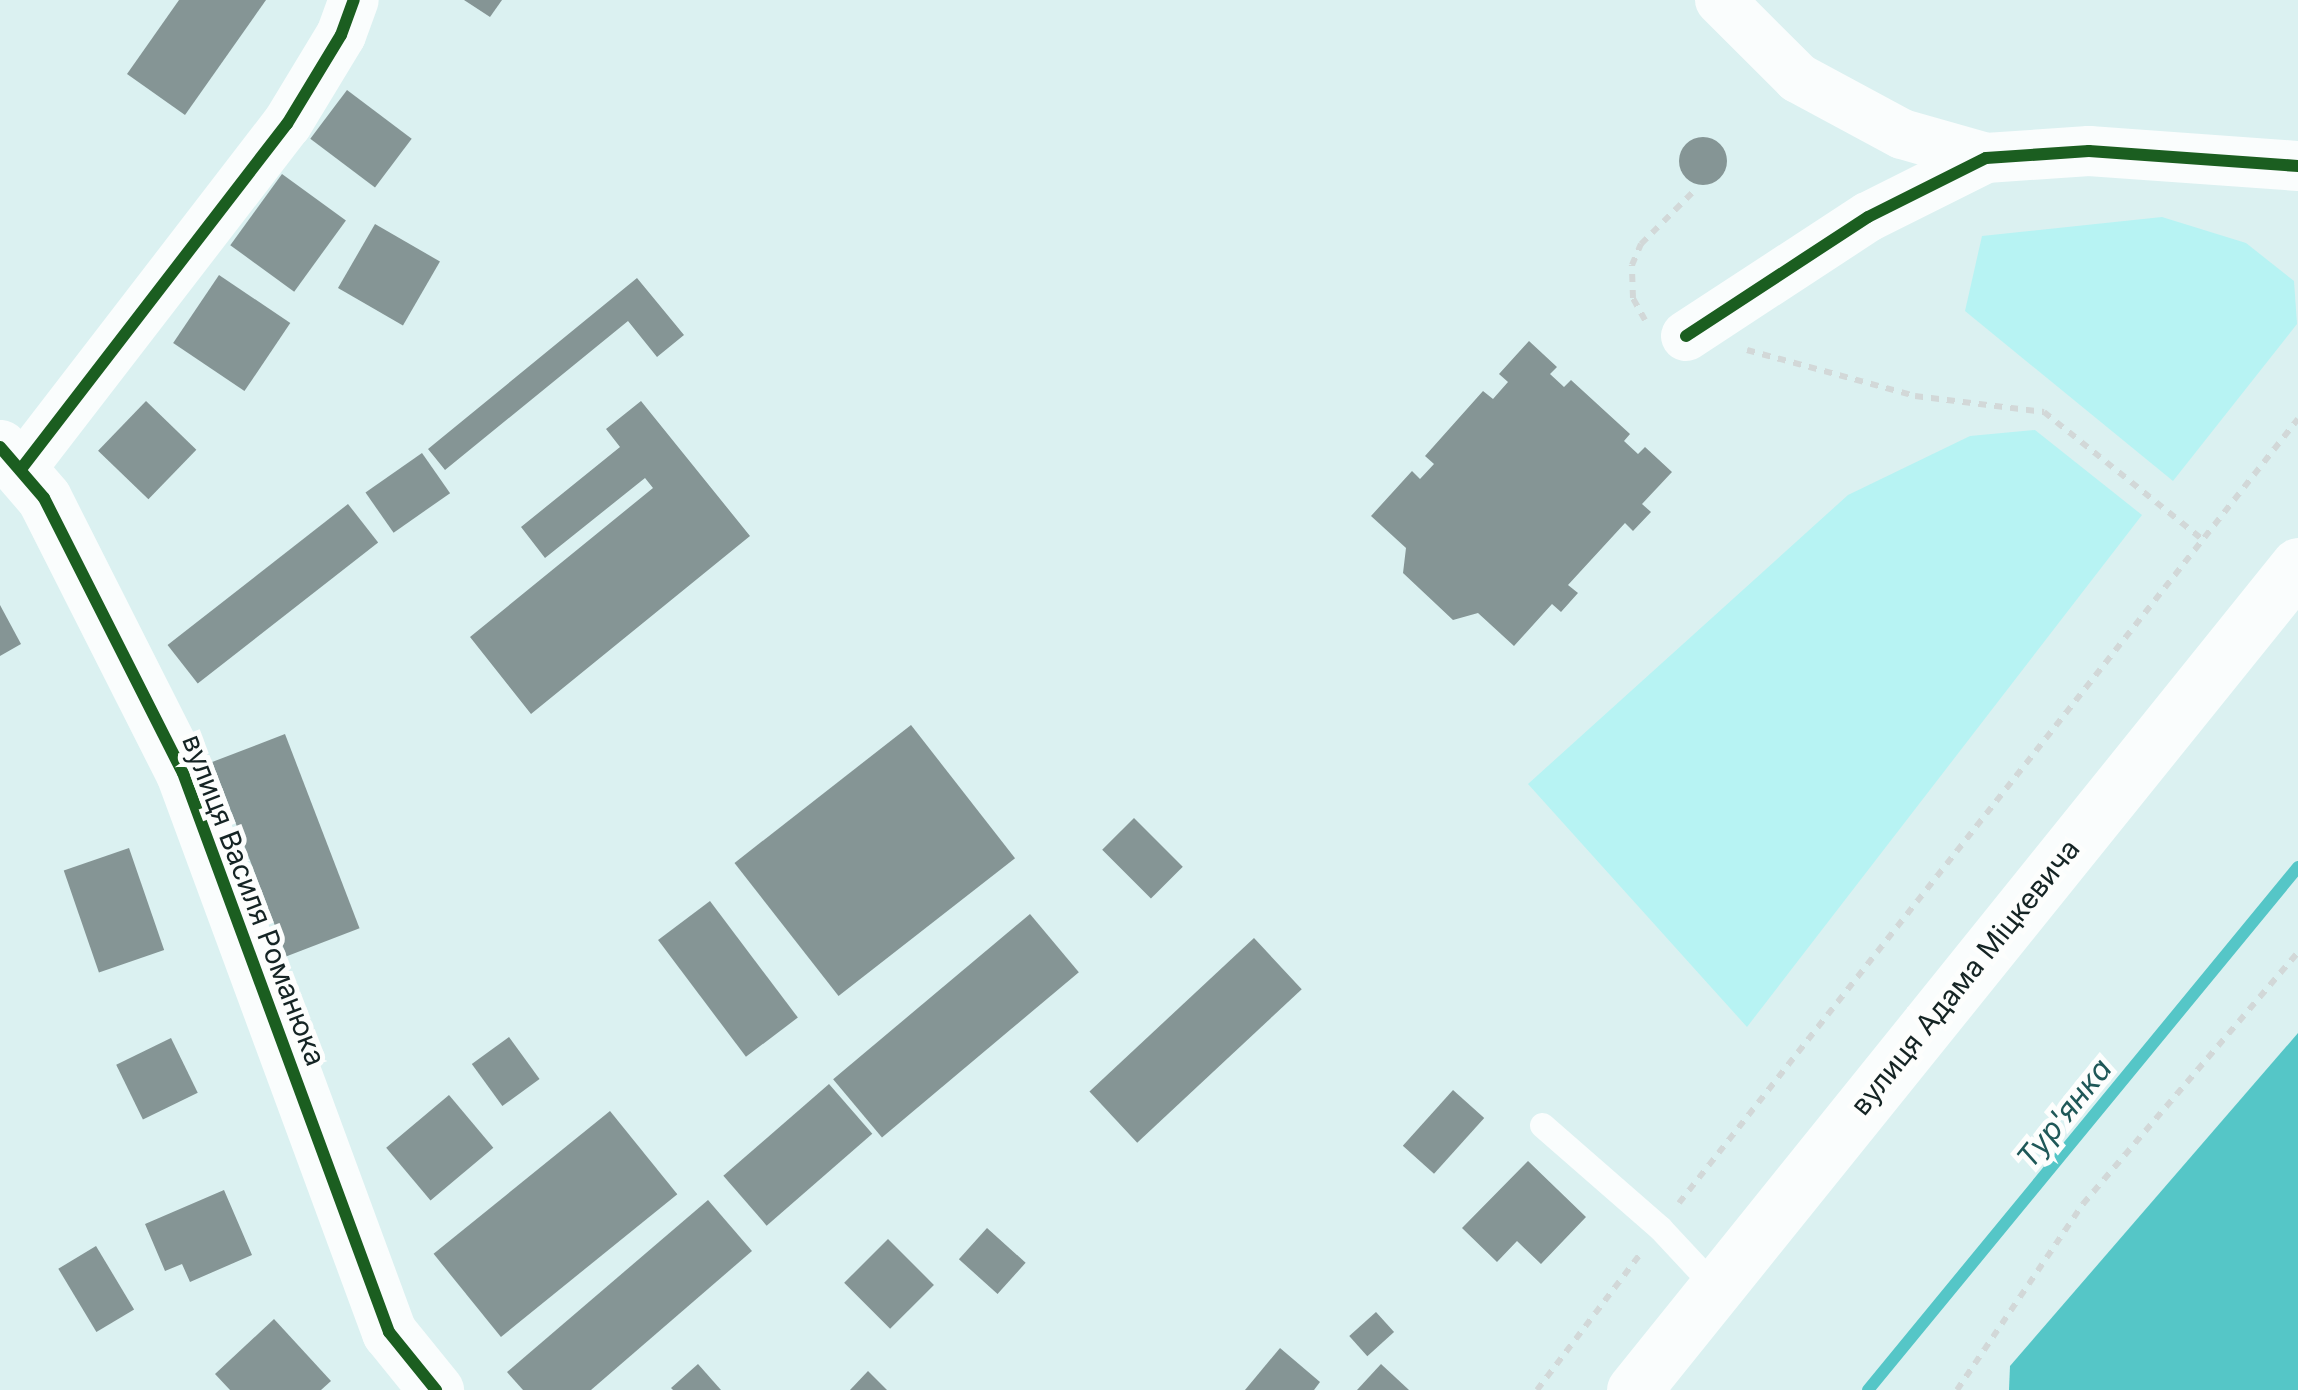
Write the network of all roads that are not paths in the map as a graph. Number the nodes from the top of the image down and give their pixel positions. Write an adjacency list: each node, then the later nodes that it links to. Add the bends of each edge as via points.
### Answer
1 (354, 0): 6 (street, вулиця Василя Романюка, via 341,35 286,124)
2 (1720, 0): 3 (street, via 1798,78 1902,134)
3 (1986, 158): 4 (street, via 2089,151); 5 (street, via 1868,217)
4 (2298, 166)
5 (1686, 336)
6 (11, 458): 10 (main road, вулиця Василя Романюка, via 44,498 183,772 389,1332)
7 (2298, 565): 9 (main road, вулиця Адама Міцкевича)
8 (1542, 1126): 9 (lane, via 1660,1228)
9 (1716, 1287): 11 (main road, вулиця Адама Міцкевича)
10 (436, 1390)
11 (1634, 1390)

